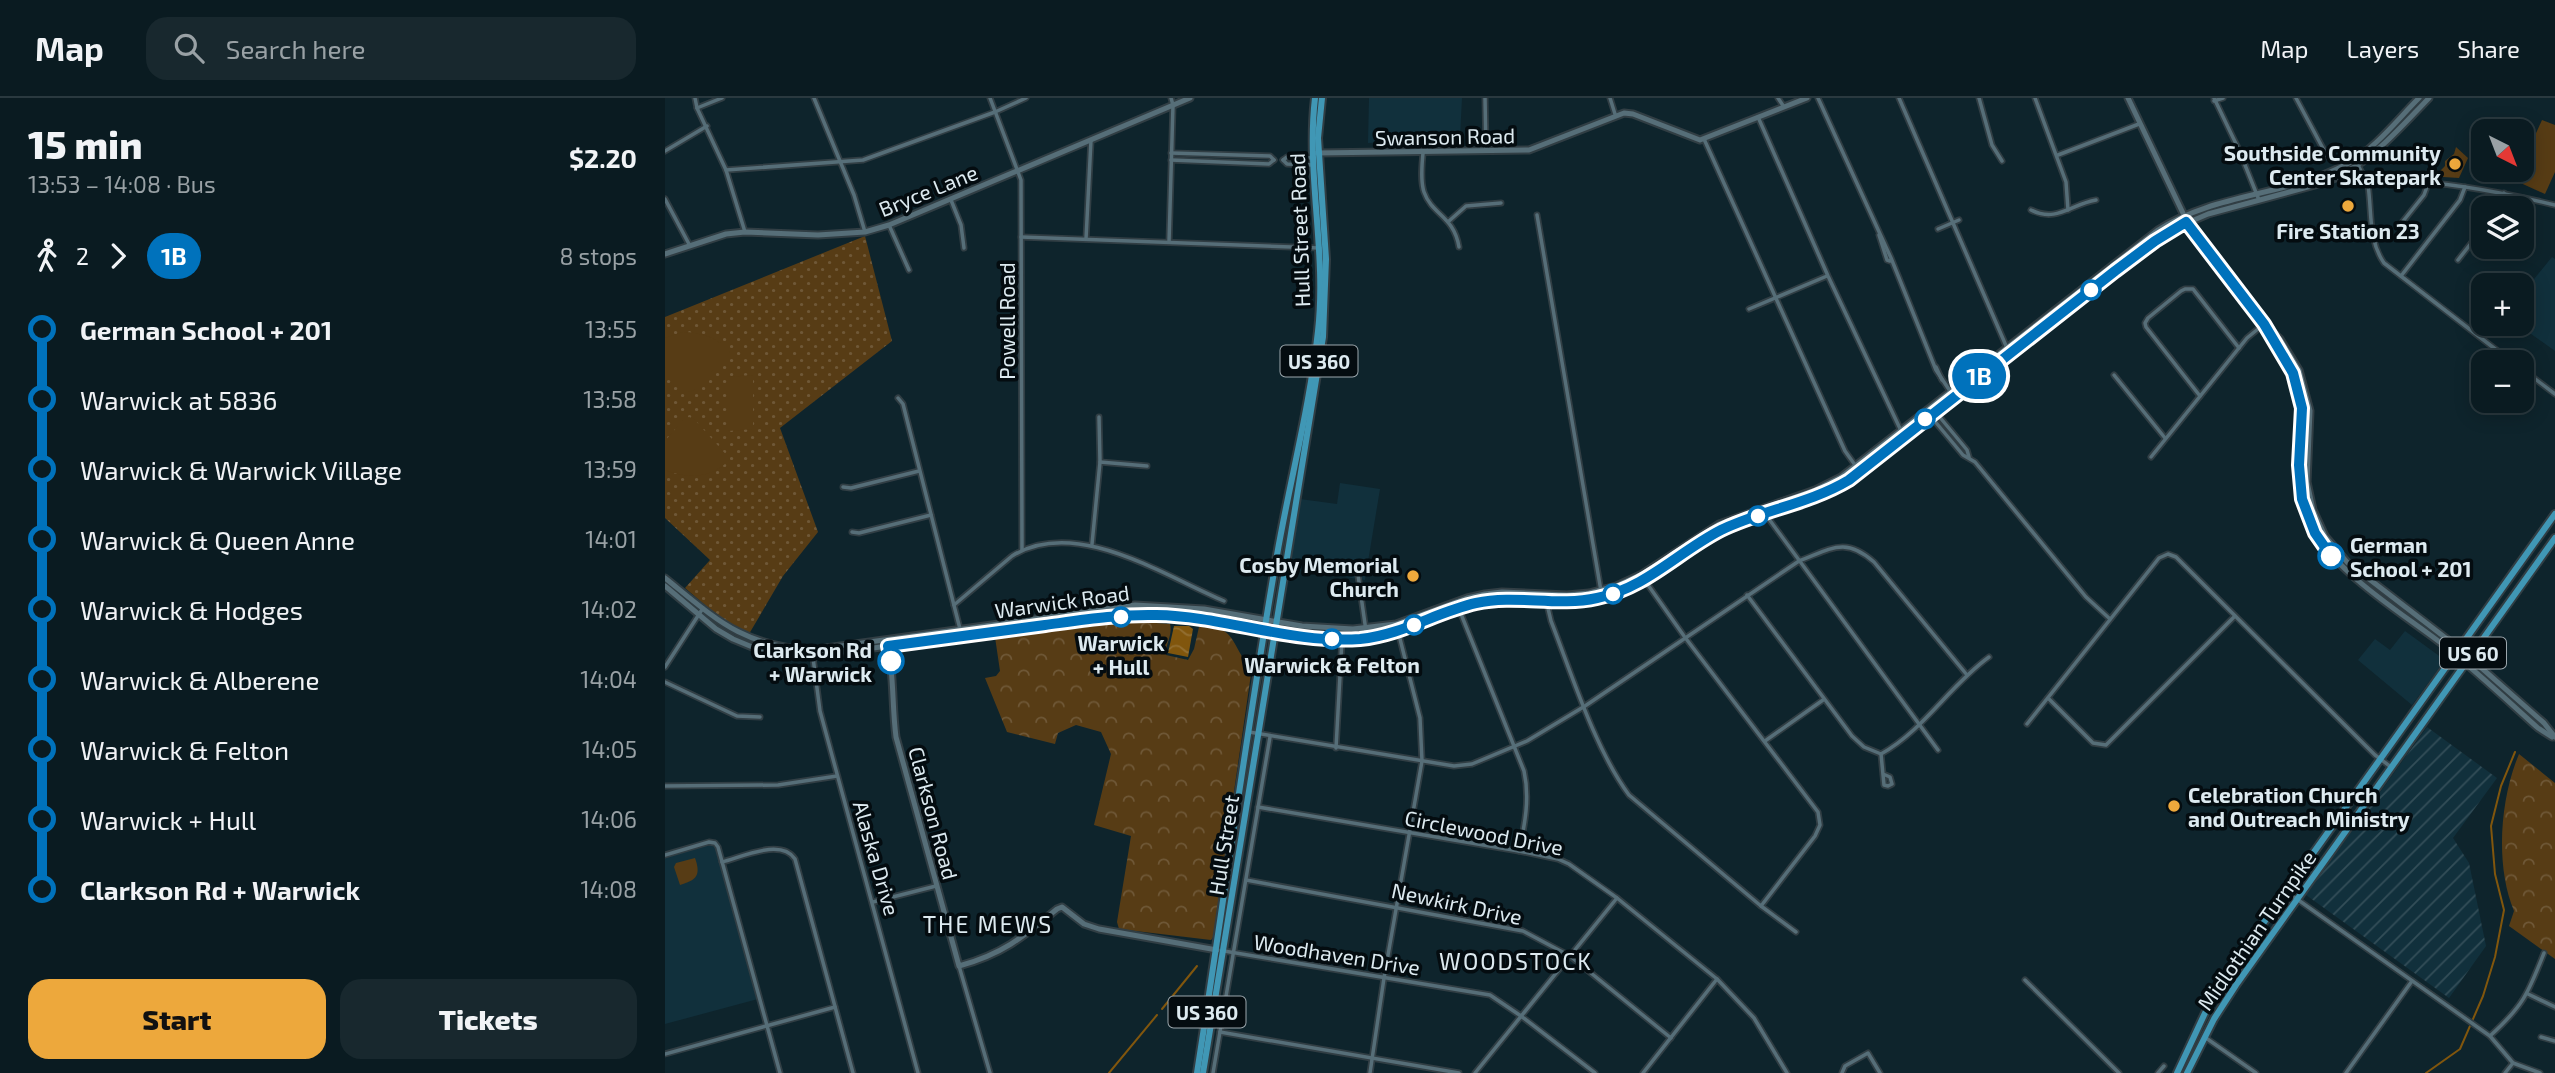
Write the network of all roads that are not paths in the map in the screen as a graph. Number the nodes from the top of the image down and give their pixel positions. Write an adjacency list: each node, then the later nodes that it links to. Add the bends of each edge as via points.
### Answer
1 (695, 98): 26 (street)
2 (722, 98): 26 (street)
3 (814, 98): 43 (street)
4 (990, 98): 27 (street, Powell Road)
5 (1026, 98): 27 (street)
6 (1171, 98): 24 (street)
7 (1190, 98): 24 (main road, Bryce Lane)
8 (1314, 98): 40 (main road, Hull Street Road / US 360)
9 (1322, 98): 40 (main road, Hull Street Road / US 360)
10 (1485, 98): 35 (street)
11 (1610, 98): 28 (street)
12 (1778, 98): 25 (street)
13 (1807, 98): 25 (main road)
14 (1818, 98): 91 (street)
15 (1899, 98): 64 (street)
16 (1979, 98): 44 (street, via 1992,145)
17 (2035, 98): 38 (street)
18 (2128, 98): 30 (main road)
19 (2223, 98): 23 (street)
20 (2296, 98): 39 (street)
21 (2419, 98): 42 (main road, Warwick Road)
22 (2428, 98): 45 (main road, Warwick Road)
23 (2214, 100): 52 (street)
24 (1173, 105): 33 (main road, Bryce Lane); 36 (street)
25 (1784, 107): 29 (main road)
26 (697, 108): 31 (street)
27 (995, 112): 43 (street, via 863,159); 47 (street, Powell Road)
28 (1615, 114): 32 (main road, via 1633,114 1693,139); 35 (main road, Swanson Road, via 1534,148)
29 (1758, 117): 32 (main road); 81 (street)
30 (2139, 124): 38 (street); 61 (main road)
31 (707, 126): 34 (street); 46 (street)
32 (1705, 139): 83 (street)
33 (1091, 140): 47 (main road, Bryce Lane); 71 (street)
34 (665, 151)
35 (1486, 152): 37 (main road, Swanson Road)
36 (1171, 153): 41 (street); 41 (street, via 1270,156 1274,160 1269,164)
37 (1423, 153): 40 (main road, Swanson Road); 63 (street, via 1425,193)
38 (2058, 155): 59 (street)
39 (2327, 156)
40 (1317, 159): 40 (street, via 1287,157 1283,160 1287,164); 77 (main road, Hull Street Road / US 360)
41 (1171, 160): 72 (street)
42 (2355, 160): 45 (street); 52 (main road, Warwick Road)
43 (840, 161): 46 (street); 69 (street)
44 (2002, 161)
45 (2359, 167): 49 (street); 52 (main road, Warwick Road, via 2326,182)
46 (726, 170): 68 (street)
47 (1019, 170): 54 (main road, Bryce Lane); 70 (street, Powell Road)
48 (2428, 184): 49 (street, via 2391,181); 50 (street); 66 (street)
49 (2368, 185): 82 (street, via 2375,247 2384,263)
50 (2465, 187): 51 (street); 82 (street, via 2460,200)
51 (2504, 194): 57 (street)
52 (2257, 197): 61 (main road, Warwick Road)
53 (665, 199): 74 (street)
54 (950, 200): 65 (main road, Bryce Lane); 76 (street, via 961,225)
55 (2096, 200): 59 (street)
56 (1501, 203): 63 (street, via 1466,206)
57 (2555, 205)
58 (2031, 210): 59 (street, via 2046,216)
59 (2068, 210)
60 (1537, 215): 118 (street)
61 (2185, 219): 85 (main road); 87 (main road, Warwick Road, via 2147,238)
62 (1959, 220): 64 (street)
63 (1449, 221): 75 (street)
64 (1953, 222): 67 (street); 87 (street)
65 (889, 225): 69 (main road, Bryce Lane); 80 (street)
66 (2400, 225)
67 (1938, 229)
68 (745, 232): 69 (main road, Bryce Lane); 74 (main road, Bryce Lane)
69 (865, 232)
70 (1021, 237): 71 (street); 112 (street, Powell Road)
71 (1086, 239): 72 (street)
72 (1170, 242): 77 (street)
73 (2471, 243): 79 (street)
74 (688, 244): 78 (main road, Bryce Lane)
75 (1459, 247)
76 (964, 248)
77 (1323, 248): 126 (main road, Hull Street Road / US 360, via 1314,360); 128 (main road, Hull Street Road / US 360, via 1323,337)
78 (665, 254)
79 (2458, 260)
80 (909, 270)
81 (1828, 276): 83 (street); 97 (street)
82 (2401, 276): 88 (street)
83 (1776, 298): 84 (street); 102 (street, via 1845,451)
84 (1749, 309)
85 (2264, 324): 86 (street); 138 (main road, via 2285,345 2304,383 2310,418 2307,482 2325,536 2362,578)
86 (2239, 348): 93 (street); 93 (street, via 2193,289 2181,291 2148,318 2146,327)
87 (2008, 350): 91 (main road, Warwick Road)
88 (2497, 350)
89 (2114, 375): 98 (street)
90 (2534, 378): 92 (street)
91 (1951, 394): 95 (main road, Warwick Road)
92 (2555, 394)
93 (2200, 396): 98 (street)
94 (898, 398): 103 (street)
95 (1931, 411): 97 (main road, Warwick Road); 127 (street, via 2086,597)
96 (1100, 417): 100 (street)
97 (1902, 434): 102 (main road, Warwick Road)
98 (2165, 438): 99 (street)
99 (2151, 457)
100 (1100, 462): 101 (street); 111 (street)
101 (1147, 466)
102 (1858, 470): 105 (main road, Warwick Road); 106 (main road, Warwick Road, via 1824,493)
103 (919, 471): 104 (street); 108 (street)
104 (843, 487)
105 (1761, 508): 106 (street); 116 (main road, Warwick Road, via 1707,530)
106 (1765, 514): 113 (street); 116 (main road, Warwick Road, via 1710,536)
107 (2555, 514): 138 (main road, Midlothian Turnpike / US 60)
108 (931, 515): 109 (street); 122 (street)
109 (852, 532)
110 (2555, 538): 141 (main road, Midlothian Turnpike / US 60)
111 (1093, 544): 112 (street, via 1049,543); 121 (street)
112 (1022, 550): 122 (street)
113 (1798, 561): 119 (street); 143 (street, via 1838,546 1860,549); 150 (street)
114 (1357, 568): 131 (street)
115 (665, 578): 124 (main road, Warwick Road)
116 (1643, 578): 118 (main road, Warwick Road, via 1625,590); 134 (street)
117 (665, 586): 124 (main road, Warwick Road)
118 (1601, 594): 120 (main road, Warwick Road, via 1568,602)
119 (1747, 595): 134 (street); 146 (street)
120 (1545, 597): 123 (main road, Warwick Road, via 1490,600); 129 (main road, Warwick Road, via 1485,594); 147 (street)
121 (1224, 601)
122 (954, 605): 133 (street)
123 (1459, 608): 129 (main road, Warwick Road); 156 (street)
124 (701, 611): 139 (main road, Warwick Road, via 733,639 762,651); 142 (street)
125 (2235, 616): 127 (street, via 2168,554 2159,558); 145 (street, via 2110,743 2093,743); 160 (street)
126 (1266, 619): 128 (main road, Warwick Road); 130 (main road, Hull Street Road / US 360); 133 (main road, Warwick Road, via 1135,605)
127 (2110, 619): 145 (street)
128 (1277, 622): 131 (main road, Warwick Road); 132 (main road, Hull Street / US 360)
129 (1397, 628): 131 (main road, Warwick Road); 135 (main road, Warwick Road); 161 (street, via 1420,718)
130 (1265, 629): 132 (main road, Warwick Road); 133 (main road, Warwick Road, via 1156,615); 151 (main road, Hull Street Road / US 360)
131 (1366, 629): 135 (street)
132 (1276, 631): 136 (main road, Warwick Road); 152 (main road, Hull Street / US 360)
133 (961, 633): 137 (main road, Warwick Road)
134 (1684, 636): 147 (street); 155 (street)
135 (1367, 638): 136 (main road, Warwick Road)
136 (1342, 639): 157 (street)
137 (887, 643): 139 (main road, Warwick Road); 172 (main road, Clarkson Road, via 897,737)
138 (2457, 652): 141 (main road); 160 (main road, Midlothian Turnpike / US 60)
139 (812, 653): 163 (street, Alaska Drive, via 820,711)
140 (1989, 657): 143 (street)
141 (2468, 660): 154 (main road); 162 (main road, Midlothian Turnpike / US 60)
142 (665, 667)
143 (1967, 675): 150 (street)
144 (665, 682): 148 (street, via 737,716)
145 (2048, 698): 149 (street)
146 (1823, 699): 155 (street); 159 (street, via 1851,736)
147 (1585, 706): 156 (street); 178 (street, via 1604,753 1629,795)
148 (760, 717)
149 (2027, 724)
150 (1920, 726): 158 (street); 159 (street)
151 (1249, 732): 152 (street); 180 (main road, Hull Street / US 360)
152 (1259, 733): 153 (street); 180 (main road, Hull Street / US 360)
153 (1270, 736): 157 (street); 166 (street)
154 (2555, 738)
155 (1765, 741): 178 (street, via 1818,812 1820,825)
156 (1515, 746): 161 (street, via 1462,766); 168 (street, via 1528,795)
157 (1336, 748): 161 (street)
158 (1938, 750)
159 (1881, 754): 164 (street)
160 (2381, 759): 162 (street); 173 (main road, Midlothian Turnpike / US 60)
161 (1422, 761): 167 (street)
162 (2392, 767): 175 (main road, Midlothian Turnpike / US 60)
163 (838, 775): 165 (street, via 778,785); 176 (street, Alaska Drive)
164 (1883, 775)
165 (665, 786)
166 (1258, 807): 167 (street, Circlewood Drive); 171 (street)
167 (1409, 834): 168 (street, Circlewood Drive); 177 (street)
168 (1520, 851): 174 (street, Circlewood Drive, via 1569,864)
169 (665, 855): 170 (street, via 715,843)
170 (722, 862): 190 (street, via 776,848 795,859); 193 (street)
171 (1246, 880): 177 (street, Newkirk Drive); 181 (street)
172 (937, 886): 176 (street); 184 (main road, Clarkson Road)
173 (2286, 891): 175 (street); 221 (main road, Midlothian Turnpike / US 60, via 2222,984)
174 (1617, 898): 183 (street); 186 (street, Circlewood Drive)
175 (2297, 899): 188 (street); 196 (main road, Midlothian Turnpike / US 60)
176 (873, 902): 206 (street, Alaska Drive)
177 (1397, 906): 183 (street, Newkirk Drive, via 1523,931); 185 (street)
178 (1761, 906): 179 (street)
179 (1795, 932)
180 (1220, 951): 181 (street, Woodhaven Drive); 184 (main road, via 1099,929 1062,908 998,953); 208 (main road, Hull Street / US 360); 209 (main road, Hull Street / US 360)
181 (1234, 953): 185 (street, Woodhaven Drive); 194 (street)
182 (2544, 953): 189 (street)
183 (1570, 956): 192 (street); 198 (street, Newkirk Drive)
184 (960, 966): 207 (street, Clarkson Road)
185 (1384, 978): 192 (street, Woodhaven Drive, via 1490,995); 201 (street)
186 (1717, 979): 198 (street); 216 (street, Circlewood Drive, via 1754,1018)
187 (2025, 980): 219 (street)
188 (2412, 981): 195 (street); 224 (street)
189 (2528, 994): 191 (street); 195 (street)
190 (835, 1007): 193 (street); 205 (street)
191 (2555, 1007)
192 (1521, 1016): 213 (street); 214 (street, Woodhaven Drive)
193 (767, 1026): 200 (street); 204 (street)
194 (1220, 1032): 201 (street); 210 (street)
195 (2490, 1036): 202 (street)
196 (2204, 1037): 222 (main road, Midlothian Turnpike / US 60); 223 (street)
197 (2540, 1037): 199 (street)
198 (1671, 1038): 215 (street)
199 (2555, 1041)
200 (665, 1054)
201 (1373, 1058): 211 (street); 212 (street)
202 (2513, 1063): 225 (street); 226 (street)
203 (2164, 1066): 220 (street)
204 (780, 1073)
205 (853, 1073)
206 (918, 1073)
207 (990, 1073)
208 (1197, 1073)
209 (1203, 1073)
210 (1213, 1073)
211 (1370, 1073)
212 (1459, 1073)
213 (1475, 1073)
214 (1595, 1073)
215 (1643, 1073)
216 (1787, 1073)
217 (1842, 1073): 218 (street, via 1845,1066 1868,1053)
218 (1880, 1073)
219 (2119, 1073)
220 (2158, 1073)
221 (2177, 1073)
222 (2187, 1073)
223 (2256, 1073)
224 (2346, 1073)
225 (2505, 1073)
226 (2540, 1073)

